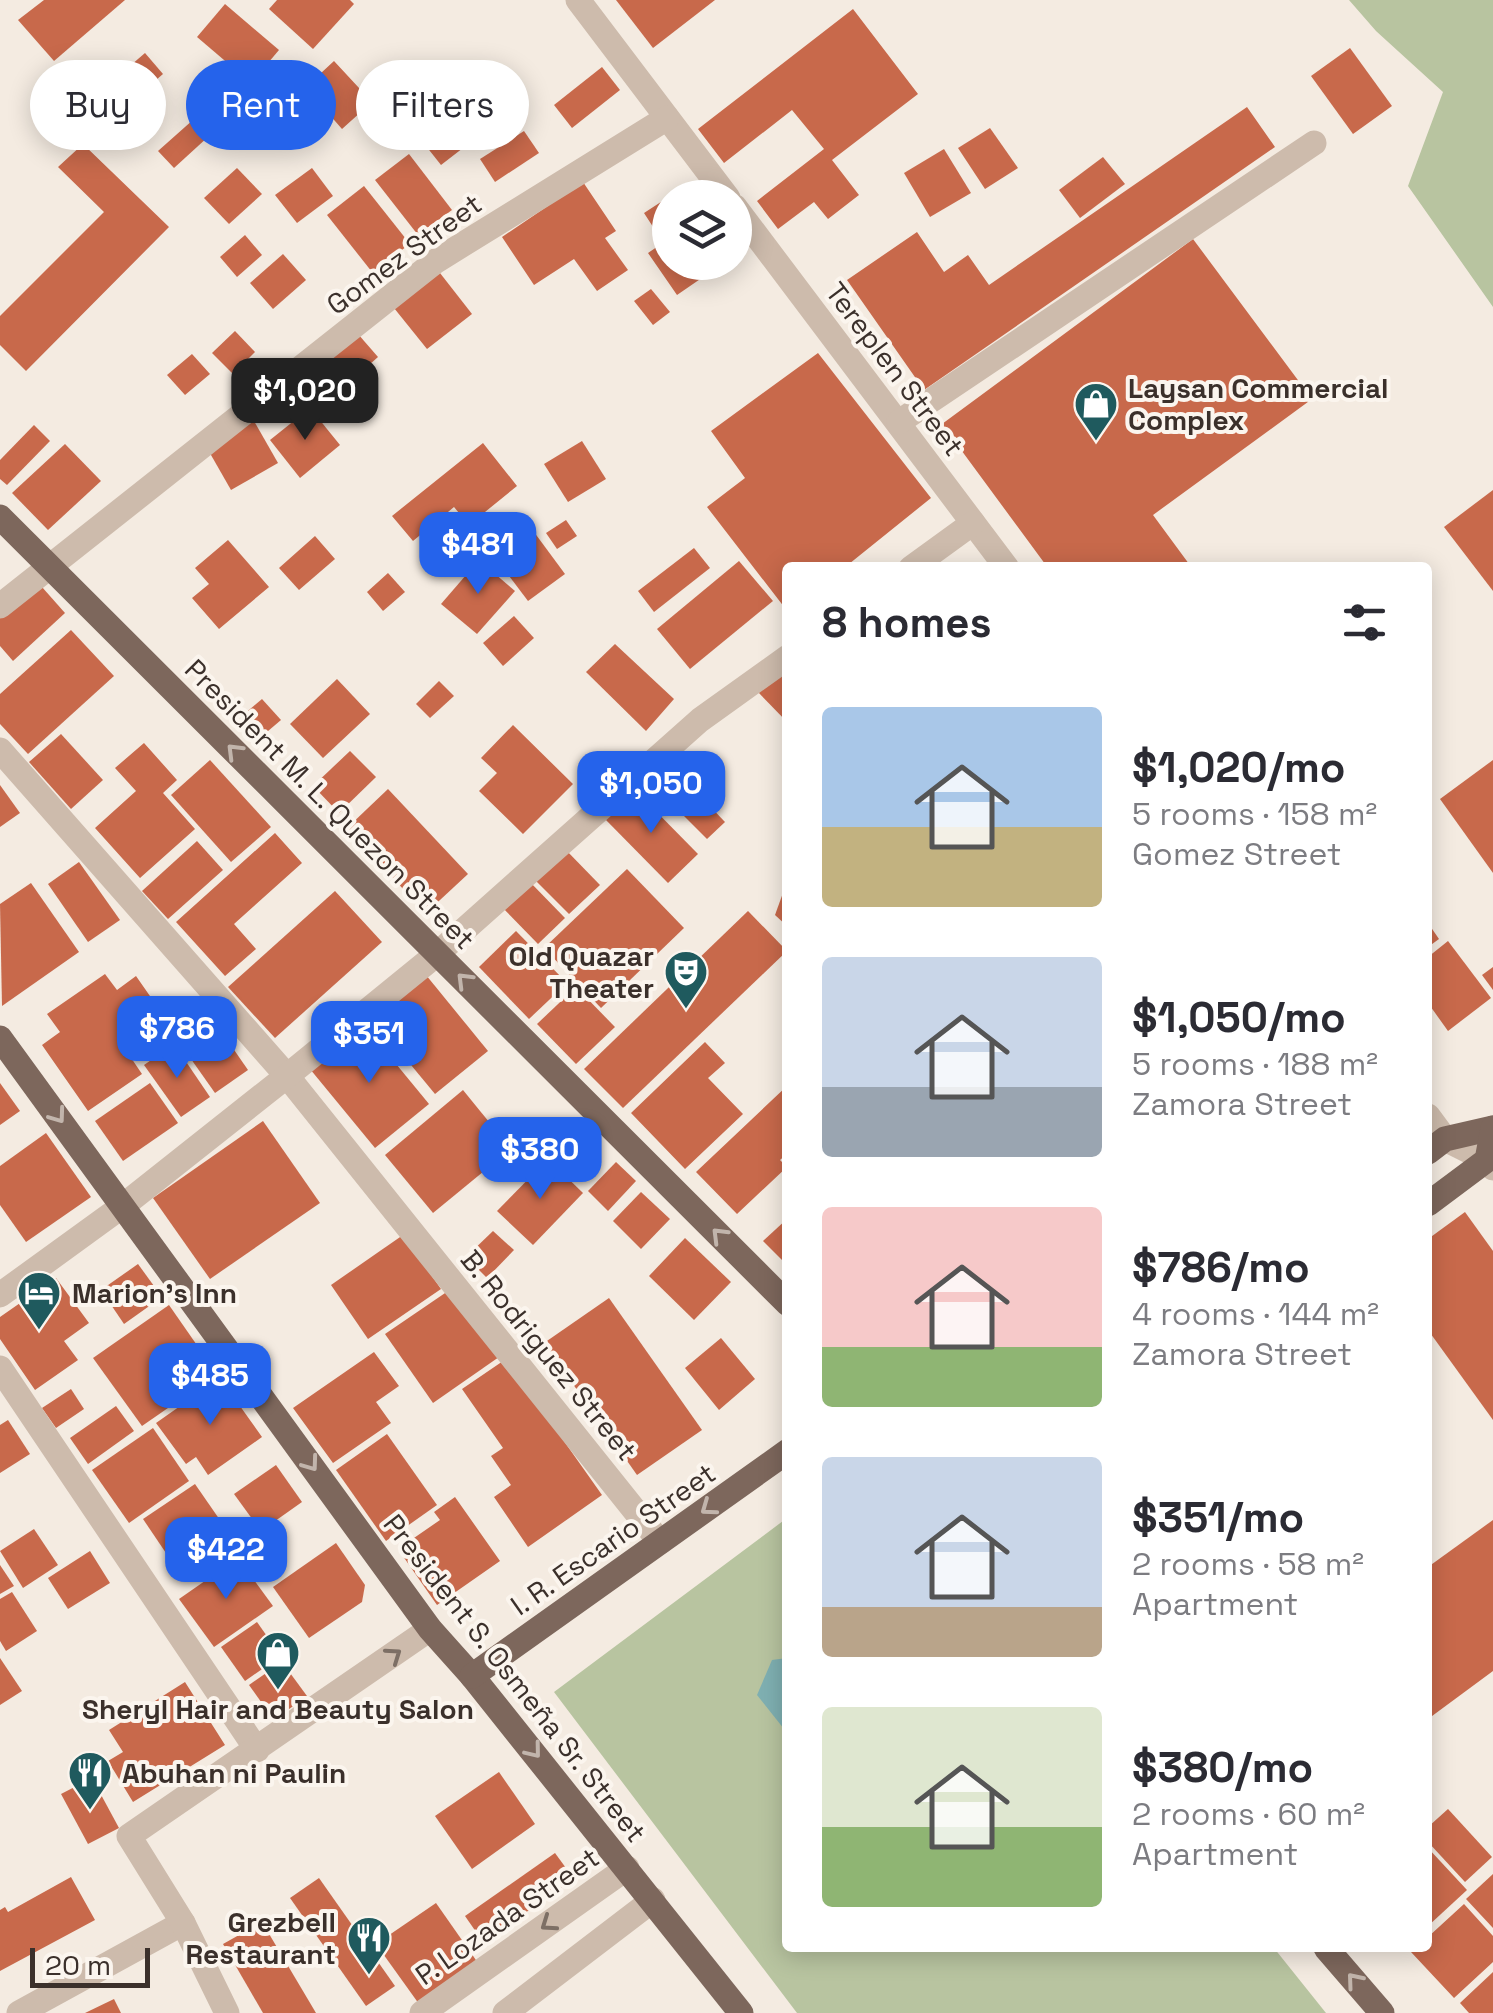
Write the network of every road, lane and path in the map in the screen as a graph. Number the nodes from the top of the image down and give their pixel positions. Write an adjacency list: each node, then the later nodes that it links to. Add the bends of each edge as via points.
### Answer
1 (578, 0): 2 (street)
2 (667, 118): 4 (street); 11 (street, Gomez Street, via 436,261)
3 (1314, 143): 6 (street)
4 (714, 180)
5 (752, 229): 6 (street, Tereplen Street)
6 (899, 422): 8 (street, Tereplen Street)
7 (0, 517): 11 (main road, President M. L. Quezon Street)
8 (973, 523): 9 (street); 10 (street, Tereplen Street)
9 (919, 562)
10 (1002, 562)
11 (50, 567): 12 (street, Gomez Street); 15 (main road, President M. L. Quezon Street, one-way to 11)
12 (0, 606)
13 (782, 661): 15 (street, via 700,720)
14 (0, 750): 17 (street, B. Rodriguez Street)
15 (437, 954): 17 (street); 24 (main road, President M. L. Quezon Street, one-way to 15)
16 (0, 1038): 22 (main road, President S. Osmeña Sr. Street, one-way to 22)
17 (287, 1076): 22 (street); 27 (street, B. Rodriguez Street)
18 (1493, 1128): 19 (main road); 20 (main road)
19 (1436, 1145): 20 (street)
20 (1490, 1164): 21 (main road)
21 (1432, 1201)
22 (124, 1205): 23 (street); 28 (main road, President S. Osmeña Sr. Street, one-way to 28)
23 (0, 1295)
24 (782, 1298)
25 (0, 1368): 30 (street)
26 (782, 1455): 27 (main road, I. R. Escario Street, one-way to 27)
27 (660, 1542): 29 (main road, I. R. Escario Street)
28 (430, 1630): 29 (main road, President S. Osmeña Sr. Street); 30 (street, one-way to 28)
29 (472, 1676): 31 (main road, President S. Osmeña Sr. Street, one-way to 31)
30 (257, 1750): 33 (street, via 129,1836)
31 (627, 1868): 32 (main road, President S. Osmeña Sr. Street); 37 (street, P. Lozada Street, one-way to 37)
32 (653, 1900): 38 (street); 39 (main road, President S. Osmeña Sr. Street)
33 (183, 1923): 35 (street); 36 (street)
34 (1329, 1952): 40 (main road, one-way to 34)
35 (19, 2013)
36 (226, 2013)
37 (422, 2013)
38 (505, 2013)
39 (741, 2013)
40 (1382, 2013)

